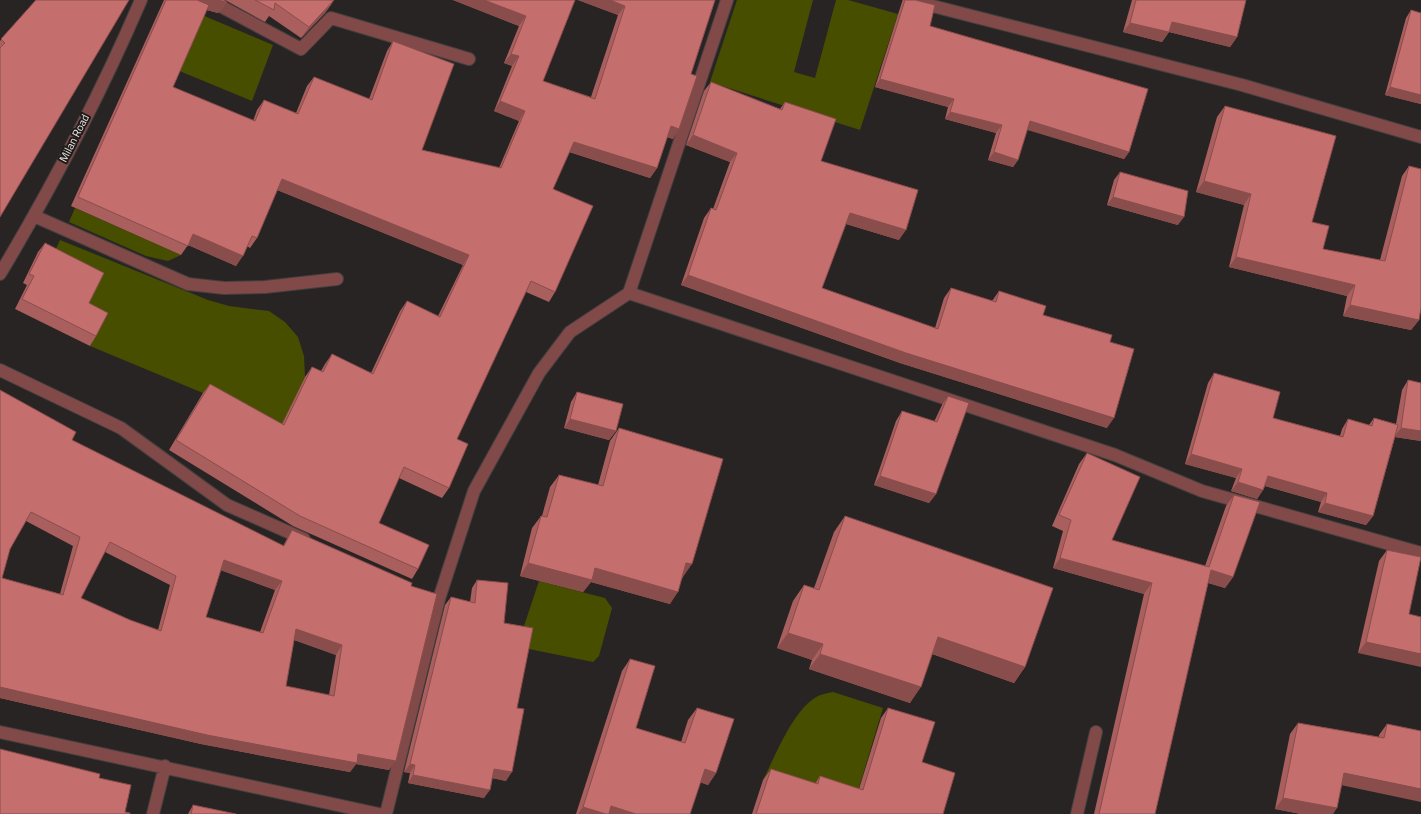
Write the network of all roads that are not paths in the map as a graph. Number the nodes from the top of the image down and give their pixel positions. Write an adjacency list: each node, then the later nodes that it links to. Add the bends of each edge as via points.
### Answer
1 (141, 0): 7 (street, Milan Road, via 124,40)
2 (210, 0): 5 (street, via 301,49 331,18)
3 (727, 0): 10 (street)
4 (909, 0): 6 (street, via 1242,85)
5 (469, 59)
6 (1421, 137)
7 (34, 216): 8 (street, Milan Road); 9 (street, via 188,284 224,288)
8 (0, 274)
9 (337, 280)
10 (629, 293): 13 (street, via 1115,455 1202,491); 19 (street, via 570,332 538,373 474,491 435,597)
11 (0, 370): 12 (street, via 121,428 227,505)
12 (315, 544)
13 (1421, 553)
14 (0, 732): 16 (street)
15 (1096, 732): 20 (street)
16 (165, 766): 17 (street); 18 (street)
17 (153, 814)
18 (379, 814)
19 (386, 814)
20 (1077, 814)

